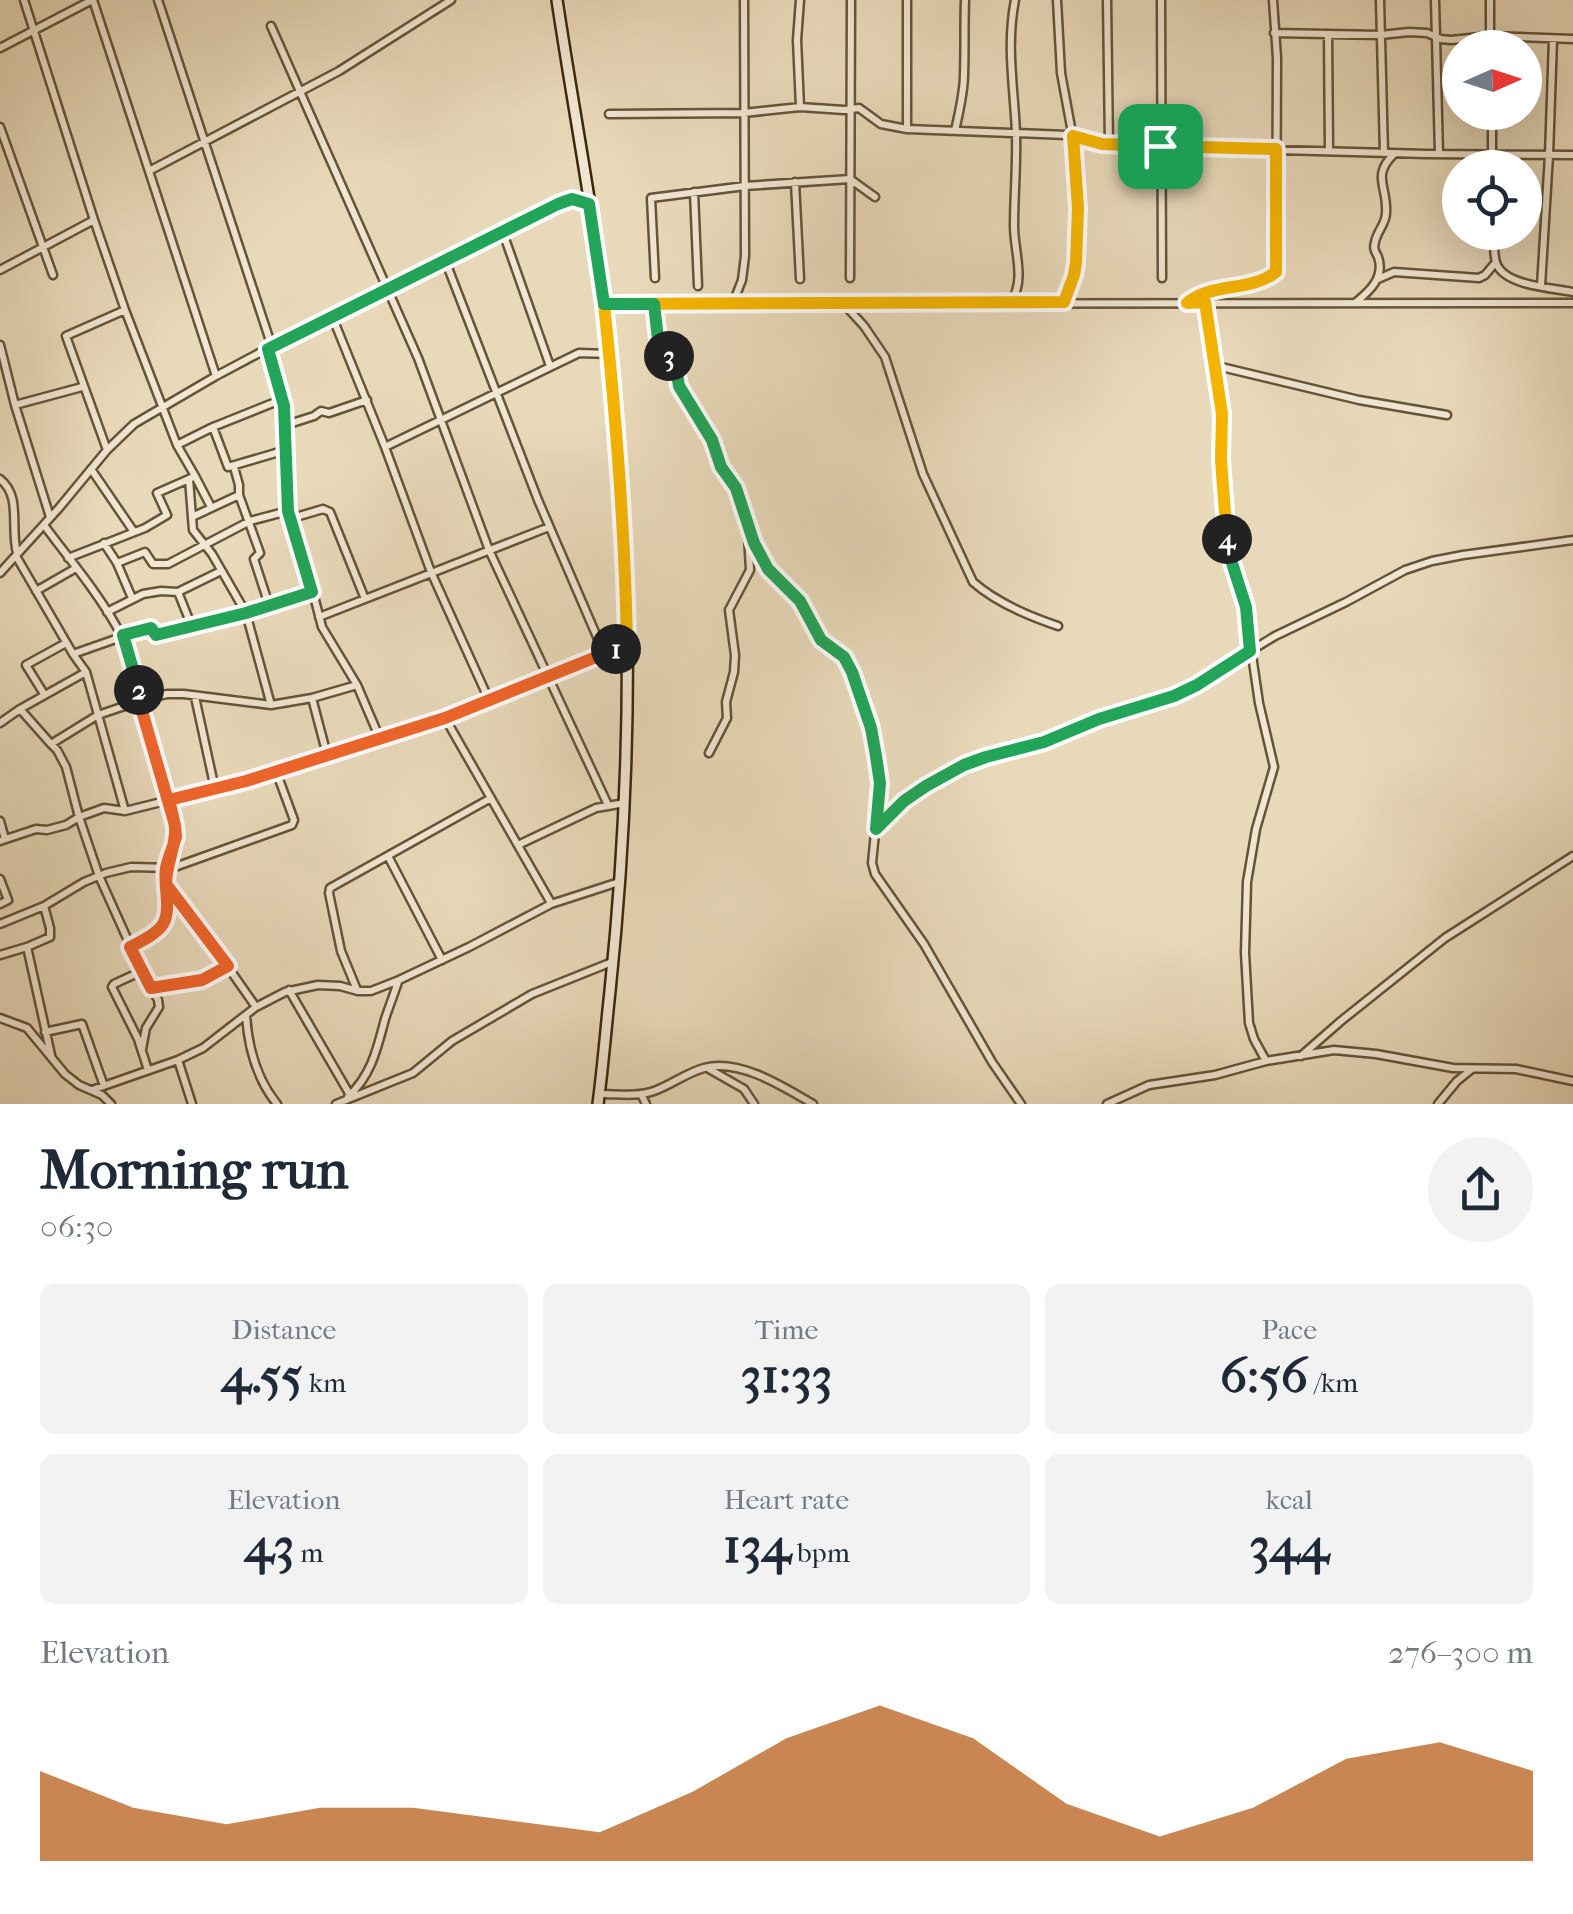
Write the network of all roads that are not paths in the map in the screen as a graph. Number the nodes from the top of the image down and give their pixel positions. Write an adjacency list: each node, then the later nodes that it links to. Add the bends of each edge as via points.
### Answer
1 (24, 0): 20 (street)
2 (92, 0): 20 (street); 52 (street)
3 (158, 0): 41 (street)
4 (451, 0): 31 (street)
5 (557, 0): 58 (street)
6 (744, 0): 34 (street)
7 (800, 0): 32 (street)
8 (851, 0): 33 (street)
9 (907, 0): 37 (street)
10 (965, 0): 38 (street)
11 (1015, 0): 39 (street, via 1009,44)
12 (1057, 0): 40 (street)
13 (1107, 0): 42 (street)
14 (1162, 0): 43 (street)
15 (1273, 0): 22 (street)
16 (1380, 0): 24 (street)
17 (1435, 0): 25 (street)
18 (1490, 0): 21 (street)
19 (271, 26): 31 (street)
20 (34, 30): 30 (street); 59 (street)
21 (1490, 30)
22 (1274, 33): 23 (street); 44 (street)
23 (1328, 34): 24 (street); 45 (street)
24 (1381, 35): 25 (street); 46 (street)
25 (1436, 37): 26 (street); 48 (street)
26 (1442, 38)
27 (1542, 38): 28 (street)
28 (1553, 39): 29 (street); 50 (street)
29 (1573, 39)
30 (0, 48)
31 (300, 92): 41 (street); 74 (street)
32 (800, 108): 33 (street); 34 (street)
33 (850, 109): 37 (street); 53 (street)
34 (744, 112): 35 (street); 55 (street)
35 (609, 114)
36 (0, 127): 61 (street)
37 (907, 130): 38 (street)
38 (955, 131): 39 (street)
39 (1016, 133): 40 (street); 77 (street, via 1019,280)
40 (1073, 136): 42 (street); 78 (street, via 1076,263)
41 (205, 142): 52 (street); 89 (street)
42 (1109, 145): 43 (street)
43 (1160, 146): 44 (street); 70 (street)
44 (1276, 149): 45 (street); 82 (street, via 1276,272)
45 (1329, 151): 46 (street)
46 (1384, 153): 47 (street)
47 (1395, 154): 48 (street); 71 (street, via 1381,173 1386,213 1374,242)
48 (1439, 154)
49 (1542, 154): 50 (street)
50 (1549, 154): 51 (street); 73 (street)
51 (1573, 155)
52 (149, 171): 93 (street)
53 (850, 179): 54 (street); 57 (street); 69 (street)
54 (796, 182): 55 (street); 68 (street)
55 (744, 186): 56 (street); 81 (street, via 745,256)
56 (694, 192): 67 (street, via 651,198); 72 (street)
57 (875, 198)
58 (589, 204): 60 (street, via 566,201); 84 (street)
59 (94, 220): 61 (street); 86 (street)
60 (502, 230): 63 (street); 92 (street)
61 (43, 248): 65 (street); 66 (street)
62 (1495, 250): 64 (street)
63 (445, 260): 74 (street); 95 (street)
64 (1496, 262): 71 (street, via 1479,278 1394,272); 73 (street, via 1514,280)
65 (0, 270)
66 (53, 275)
67 (656, 278)
68 (800, 278)
69 (850, 278)
70 (1162, 278)
71 (1378, 278): 83 (street)
72 (698, 286)
73 (1541, 286): 75 (street)
74 (387, 289): 87 (street); 101 (street)
75 (1573, 292)
76 (842, 302): 77 (street); 81 (street); 142 (street, via 885,357 918,461 973,582)
77 (1011, 302): 78 (street)
78 (1064, 302): 82 (street)
79 (1205, 302): 82 (street); 83 (street); 91 (street)
80 (1573, 302): 83 (street)
81 (732, 303): 85 (street)
82 (1187, 303)
83 (1355, 303)
84 (604, 304): 85 (street); 90 (street)
85 (654, 304): 118 (street, via 658,339)
86 (125, 310): 94 (street, via 66,336); 99 (street)
87 (332, 316): 89 (street); 97 (street)
88 (0, 345): 98 (street)
89 (270, 348): 93 (street); 96 (street)
90 (610, 354): 92 (street, via 579,353); 146 (street)
91 (1214, 365): 100 (street); 147 (street, via 1228,544)
92 (551, 366): 95 (street)
93 (216, 376): 99 (street)
94 (82, 386): 98 (street); 106 (street)
95 (498, 394): 101 (street); 120 (street)
96 (282, 400): 102 (street); 103 (street)
97 (367, 400): 102 (street); 105 (street)
98 (15, 405): 115 (street)
99 (162, 409): 104 (street); 106 (street)
100 (1448, 415)
101 (440, 418): 105 (street); 125 (street)
102 (286, 425): 107 (street)
103 (213, 427): 104 (street); 108 (street, via 228,467)
104 (177, 445): 111 (street)
105 (385, 447): 131 (street)
106 (106, 450): 109 (street)
107 (286, 450): 108 (street); 114 (street)
108 (234, 467): 112 (street)
109 (91, 469): 115 (street); 121 (street)
110 (0, 478): 126 (street, via 14,498)
111 (192, 478): 113 (street); 116 (street); 121 (street, via 158,492 167,515)
112 (239, 494): 113 (street); 117 (street)
113 (211, 507): 116 (street)
114 (289, 515): 117 (street); 135 (street); 137 (street, via 330,512)
115 (50, 518): 119 (street)
116 (191, 518): 124 (street)
117 (250, 521): 124 (street); 138 (street)
118 (748, 524): 165 (street, via 750,570 729,610 735,655 727,718); 176 (street, via 768,569 852,672 876,756)
119 (44, 525): 126 (street); 127 (street)
120 (549, 527): 125 (street); 148 (street)
121 (134, 532): 123 (street)
122 (1573, 540): 147 (street, via 1405,570)
123 (104, 543): 127 (street); 128 (street)
124 (204, 545): 128 (street, via 166,564 153,564 145,552); 130 (street)
125 (488, 550): 131 (street); 151 (street)
126 (17, 555): 132 (street); 133 (street)
127 (68, 558): 129 (street)
128 (117, 563): 136 (street)
129 (76, 568): 133 (street); 139 (street)
130 (222, 570): 134 (street); 140 (street)
131 (430, 572): 137 (street); 157 (street)
132 (0, 573)
133 (36, 591): 145 (street)
134 (178, 592): 136 (street); 143 (street)
135 (312, 592): 138 (street); 141 (street)
136 (132, 598): 139 (street)
137 (366, 599): 141 (street)
138 (269, 605): 140 (street)
139 (107, 612): 144 (street)
140 (246, 613): 143 (street); 158 (street)
141 (319, 617): 152 (street)
142 (1058, 626)
143 (192, 627): 144 (street)
144 (123, 635): 149 (street); 156 (street)
145 (66, 643): 149 (street); 153 (street, via 26,665)
146 (627, 645): 148 (street); 171 (street)
147 (1250, 651): 176 (street, via 1174,696 964,765 904,801); 208 (street, via 1274,767 1250,858 1246,910 1249,1023)
148 (604, 653): 151 (street)
149 (73, 654): 150 (street)
150 (86, 672): 153 (street); 160 (street)
151 (548, 676): 157 (street); 172 (street)
152 (357, 685): 155 (street); 163 (street)
153 (44, 694): 159 (street)
154 (195, 697): 156 (street, via 175,693); 158 (street); 168 (street)
155 (312, 698): 158 (street); 166 (street)
156 (142, 700): 160 (street); 170 (street)
157 (489, 700): 161 (street)
158 (271, 705)
159 (20, 710): 162 (street); 164 (street)
160 (98, 715): 164 (street); 173 (street)
161 (445, 718): 163 (street); 169 (street)
162 (0, 723)
163 (380, 739): 166 (street)
164 (51, 744): 174 (street, via 66,767)
165 (709, 752)
166 (327, 755): 167 (street)
167 (276, 771): 168 (street); 181 (street, via 294,824)
168 (215, 789): 170 (street)
169 (491, 798): 178 (street); 179 (street)
170 (169, 800): 173 (street); 181 (street, via 176,837)
171 (625, 803): 172 (street); 184 (street)
172 (608, 806): 178 (street)
173 (125, 810): 174 (street, via 104,808)
174 (79, 817): 177 (street); 182 (street)
175 (0, 822): 177 (street)
176 (876, 829): 225 (street, via 876,874)
177 (2, 840)
178 (518, 846): 187 (street)
179 (388, 856): 193 (street); 200 (street, via 329,893 341,952)
180 (1573, 856): 206 (street, via 1444,938)
181 (166, 869): 182 (street, via 131,867); 185 (street)
182 (98, 876): 188 (street); 191 (street)
183 (0, 878): 186 (street, via 8,900)
184 (620, 881): 187 (street); 194 (street)
185 (166, 884): 191 (street, via 164,923); 195 (street)
186 (0, 904)
187 (552, 904): 193 (street)
188 (44, 906): 189 (street); 190 (street, via 51,935)
189 (0, 924)
190 (27, 947): 192 (street); 204 (street)
191 (130, 947): 196 (street)
192 (0, 955)
193 (442, 960): 197 (street)
194 (613, 962): 217 (street); 218 (street, via 532,994 452,1041 413,1073)
195 (228, 966): 198 (street, via 202,980); 201 (street)
196 (142, 971): 198 (street); 205 (street, via 112,987)
197 (399, 980): 200 (street); 218 (street, via 377,1054 361,1085)
198 (151, 988): 205 (street, via 159,1007)
199 (290, 990): 200 (street, via 318,985); 201 (street); 218 (street)
200 (358, 991)
201 (256, 1006): 202 (street)
202 (246, 1013): 207 (street); 221 (street, via 254,1063)
203 (0, 1018): 209 (street, via 26,1028)
204 (46, 1032): 209 (street); 214 (street, via 82,1024)
205 (142, 1049): 212 (street)
206 (1300, 1057): 208 (street); 211 (street, via 1344,1050)
207 (178, 1060): 212 (street); 220 (street)
208 (1266, 1061): 226 (street, via 1149,1085)
209 (53, 1062): 215 (street)
210 (705, 1067): 216 (street); 223 (street, via 744,1090); 224 (street, via 761,1075)
211 (1473, 1068): 213 (street); 227 (street)
212 (148, 1070): 214 (street)
213 (1573, 1081)
214 (104, 1086): 215 (street)
215 (92, 1090): 219 (street)
216 (641, 1094): 217 (street); 222 (street)
217 (599, 1099)
218 (343, 1100)
219 (111, 1104)
220 (192, 1104)
221 (277, 1104)
222 (646, 1104)
223 (754, 1104)
224 (813, 1104)
225 (1021, 1104)
226 (1107, 1104)
227 (1438, 1104)

